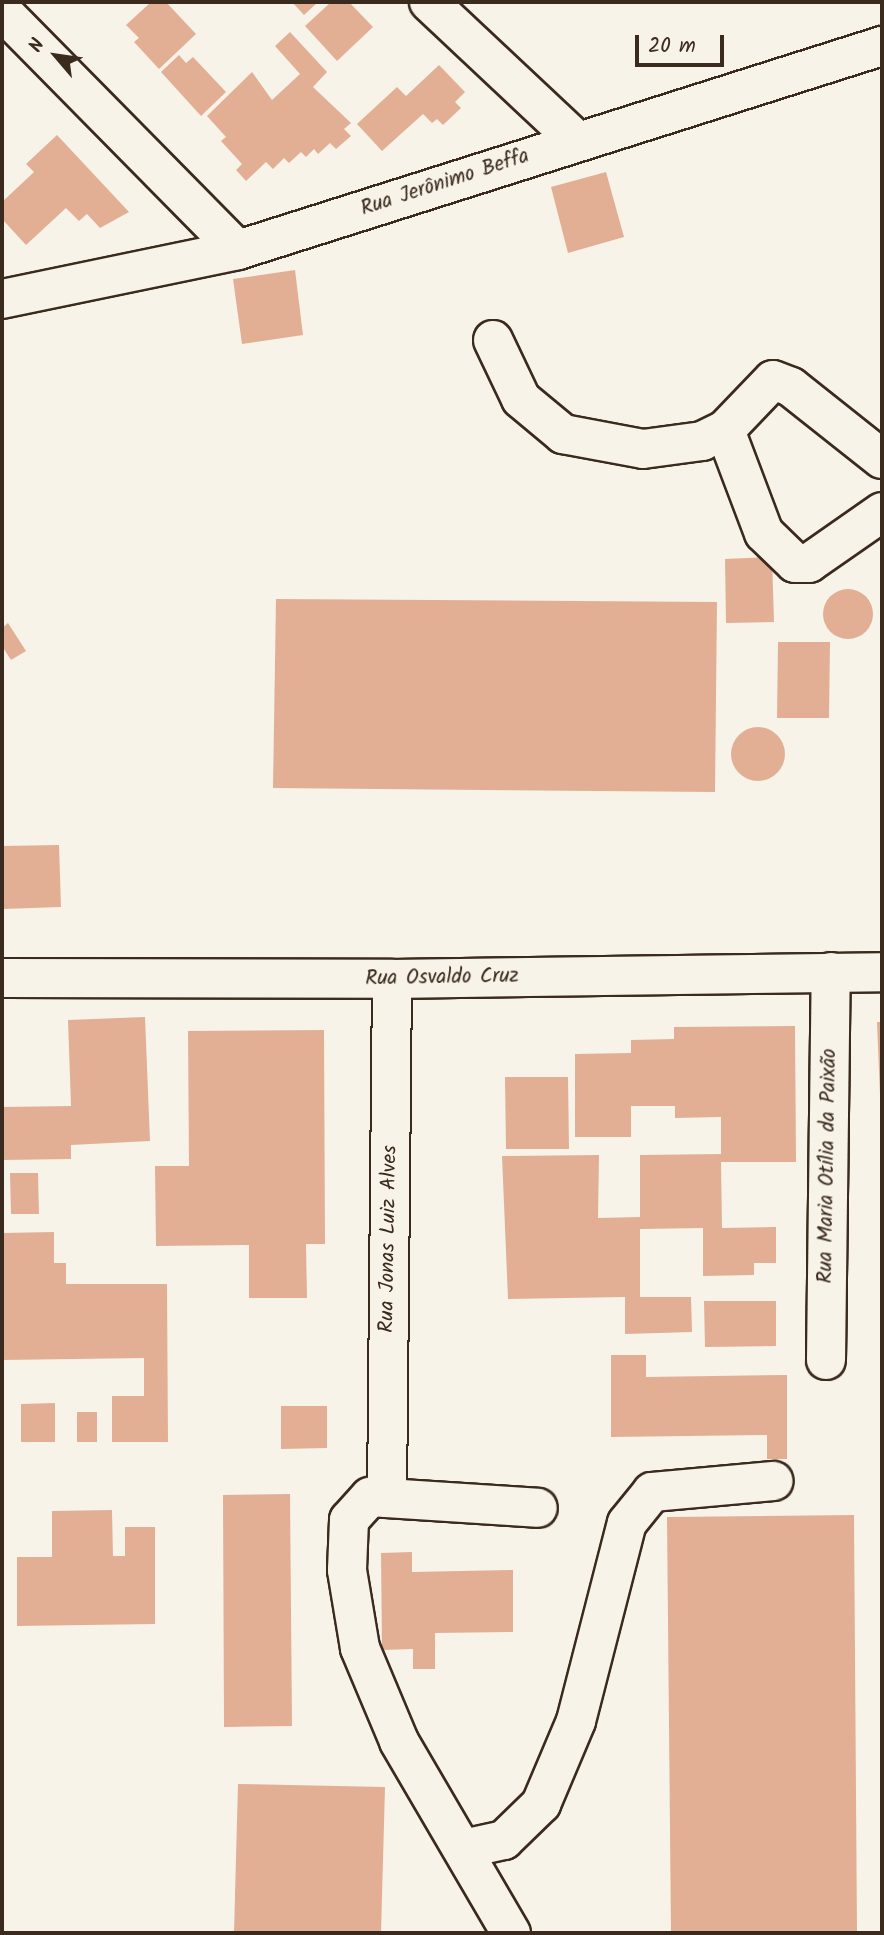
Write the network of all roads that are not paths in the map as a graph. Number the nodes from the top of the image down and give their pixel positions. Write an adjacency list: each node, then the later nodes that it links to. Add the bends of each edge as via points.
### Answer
1 (429, 2): 4 (main road)
2 (2, 11): 5 (main road)
3 (882, 46): 4 (main road, Rua Jerônimo Beffa)
4 (578, 141): 5 (main road, Rua Jerônimo Beffa)
5 (238, 250): 6 (main road, Rua Jerônimo Beffa)
6 (2, 299)
7 (493, 340): 8 (main road, via 521,400 563,434 643,449 702,441)
8 (725, 430): 9 (main road, via 773,380 791,387); 10 (main road, via 764,533 794,564 810,563)
9 (882, 459)
10 (882, 512)
11 (831, 972): 12 (main road, Rua Osvaldo Cruz); 14 (main road, Rua Osvaldo Cruz); 15 (main road, Rua Maria Otília da Paixão)
12 (882, 972)
13 (2, 978): 14 (main road, Rua Osvaldo Cruz)
14 (392, 979): 17 (main road, Rua Jonas Luiz Alves)
15 (826, 1360)
16 (774, 1481): 19 (main road, via 652,1492 626,1523 576,1721 541,1804 504,1840)
17 (387, 1498): 18 (main road); 19 (main road, via 370,1497 349,1520 347,1570 360,1648 400,1741)
18 (538, 1508)
19 (463, 1849): 20 (main road)
20 (511, 1933)

